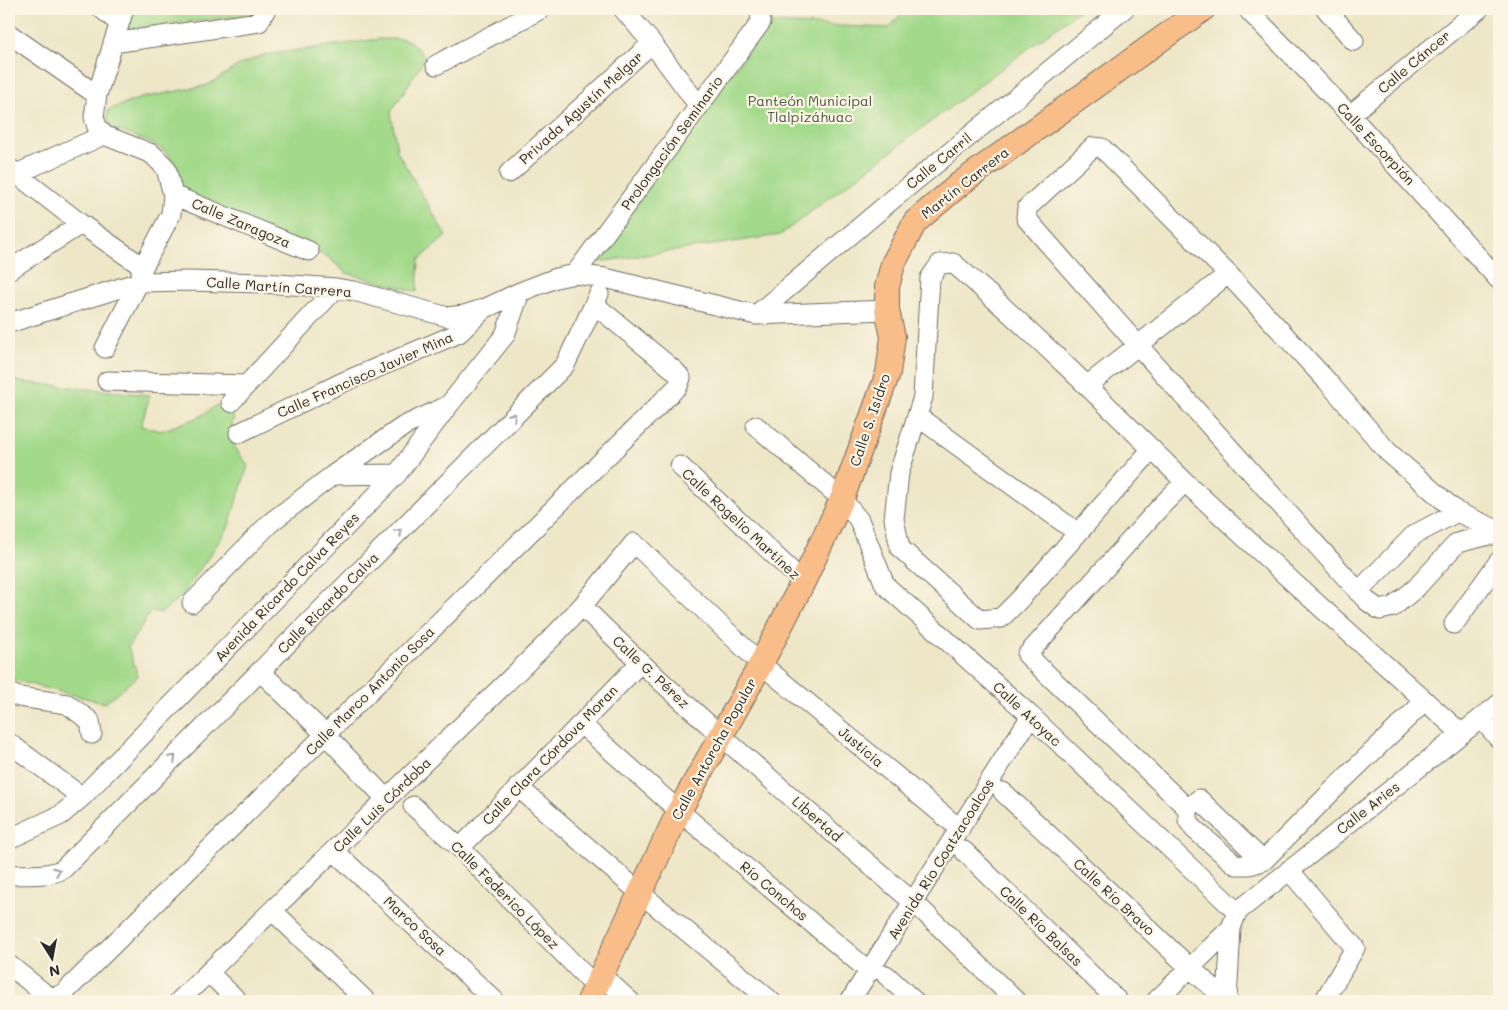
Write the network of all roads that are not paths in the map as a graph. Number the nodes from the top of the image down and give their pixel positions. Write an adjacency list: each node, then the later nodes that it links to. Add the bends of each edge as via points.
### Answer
1 (102, 9): 11 (street)
2 (266, 9): 14 (street, via 258,22)
3 (541, 9): 16 (street)
4 (623, 9): 15 (street)
5 (760, 9): 18 (street, Prolongación Seminario, via 760,22)
6 (1124, 9): 37 (street, Calle Carril, via 900,192)
7 (1203, 9): 36 (main road, Martín Carrera, via 961,183 915,222 893,264 887,288)
8 (1326, 9): 13 (street)
9 (1479, 9): 19 (street, Calle Cáncer)
10 (1250, 12): 19 (street, Calle Escorpión)
11 (122, 16): 14 (street)
12 (9, 34): 17 (street)
13 (1354, 41)
14 (113, 43): 17 (street)
15 (652, 43): 18 (street); 22 (street, Privada Agustín Melgar)
16 (436, 65)
17 (98, 96): 20 (street, via 94,117 97,128)
18 (699, 106): 27 (street, Prolongación Seminario)
19 (1350, 115): 31 (street, Calle Escorpión)
20 (104, 135): 21 (street); 23 (street, via 152,154 166,168)
21 (12, 171): 24 (street)
22 (509, 173)
23 (173, 195): 25 (street, Calle Zaragoza); 29 (street, via 171,214)
24 (81, 224): 26 (street); 29 (street)
25 (309, 251)
26 (9, 270)
27 (575, 274): 30 (street, Calle Martín Carrera); 33 (street, Calle Martín Carrera)
28 (1228, 274): 39 (street); 39 (street, via 1102,148 1093,147 1026,208 1026,218); 55 (street, via 1388,452)
29 (141, 275): 32 (street, Calle Martín Carrera, via 189,281); 38 (street, Calle Martín Carrera); 40 (street)
30 (605, 278): 34 (street, Calle Ricardo Calva); 37 (street)
31 (1499, 280)
32 (336, 288): 35 (street, Calle Martín Carrera, via 448,317); 42 (street)
33 (520, 292): 35 (street, Calle Martín Carrera); 45 (street, Avenida Ricardo Calva Reyes, via 505,335)
34 (595, 305): 68 (street, Calle Ricardo Calva, one-way to 34, via 565,365); 77 (street, Calle Marco Antonio Sosa, via 674,370 681,378 678,386)
35 (486, 308): 48 (street, Calle Francisco Javier Mina, via 459,332 341,383)
36 (887, 310): 37 (street); 54 (main road, Calle S. Isidro, via 893,337 888,373)
37 (756, 315)
38 (9, 323)
39 (1138, 346): 43 (street); 62 (street)
40 (105, 348)
41 (107, 381): 42 (street)
42 (246, 385): 44 (street)
43 (1088, 385): 46 (street, via 952,263 940,264 930,278 923,396); 49 (street)
44 (230, 402)
45 (448, 406): 51 (street, via 404,426); 52 (street, Avenida Ricardo Calva Reyes)
46 (917, 416): 57 (street); 57 (street, via 899,473 894,519 900,548 980,620 1001,618)
47 (756, 426): 54 (street, Calle Atoyac)
48 (238, 433)
49 (1152, 449): 53 (street); 57 (street)
50 (680, 466): 61 (street, Calle Rogelio Martínez)
51 (333, 474): 52 (street); 63 (street, via 270,523)
52 (397, 474): 83 (street, Avenida Ricardo Calva Reyes)
53 (1185, 482): 70 (street); 70 (street, via 1027,655 1188,809 1188,820 1194,829 1236,865 1263,861)
54 (842, 499): 61 (main road, Calle Antorcha Popular); 72 (street, Calle Atoyac, via 859,520 885,586)
55 (1457, 512): 56 (street); 62 (street, via 1414,535)
56 (1499, 531)
57 (1078, 533)
58 (1499, 535): 62 (street, via 1457,543 1416,588 1393,607 1380,610)
59 (634, 543): 64 (street, Calle Luis Córdoba); 67 (street, Justicia)
60 (1499, 560): 65 (street)
61 (803, 582): 67 (main road, Calle Antorcha Popular)
62 (1358, 592)
63 (192, 603)
64 (582, 606): 66 (street, Calle G. Pérez); 84 (street, Calle Luis Córdoba)
65 (1454, 624)
66 (640, 663): 74 (street, Calle Clara Córdova Moran); 78 (street, Calle G. Pérez)
67 (761, 664): 78 (main road, Calle Antorcha Popular); 87 (street, Justicia)
68 (260, 671): 77 (street); 93 (street, Calle Ricardo Calva, one-way to 68, via 47,874 63,869)
69 (9, 693): 75 (street, via 67,704 90,721)
70 (1425, 701): 76 (street)
71 (1499, 704): 73 (street, Calle Aries)
72 (1031, 716): 87 (street, Avenida Río Coatzacoalcos); 97 (street, Calle Atoyac)
73 (1482, 719): 76 (street, Calle Aries); 79 (street)
74 (581, 724): 81 (street, Calle Clara Córdova Moran); 86 (street, Río Conchos)
75 (92, 734)
76 (1462, 734): 92 (street, Calle Aries)
77 (326, 735): 84 (street); 98 (street, Calle Marco Antonio Sosa, via 64,993 53,998)
78 (721, 737): 86 (main road, Calle Antorcha Popular); 95 (street, Libertad)
79 (1499, 739)
80 (9, 743): 83 (street)
81 (518, 787): 89 (street, Calle Clara Córdova Moran); 94 (street)
82 (1003, 792): 99 (street, Calle Río Bravo)
83 (82, 797): 88 (street, Avenida Ricardo Calva Reyes, via 61,815)
84 (386, 800): 91 (street, Calle Luis Córdoba)
85 (414, 806): 89 (street, Calle Federico López)
86 (678, 811): 94 (main road, Calle Antorcha Popular); 101 (street, Río Conchos)
87 (960, 829): 95 (street, Avenida Río Coatzacoalcos)
88 (9, 839)
89 (460, 848): 102 (street, Calle Federico López)
90 (964, 851): 112 (street, Calle Río Balsas)
91 (334, 852): 96 (street, Calle Luis Córdoba); 106 (street, Marco Sosa)
92 (1289, 870): 97 (street, Calle Aries); 115 (street, via 1355,948)
93 (9, 875)
94 (639, 892): 102 (main road, Calle Antorcha Popular); 108 (street)
95 (918, 906): 101 (street, Avenida Río Coatzacoalcos); 111 (street, Libertad)
96 (273, 911): 100 (street, Calle Luis Córdoba); 105 (street)
97 (1234, 920): 99 (street, Calle Aries); 114 (street)
98 (9, 964)
99 (1190, 968): 113 (street, Calle Aries); 114 (street, Calle Río Bravo)
100 (209, 973): 103 (street, Calle Luis Córdoba); 104 (street)
101 (878, 974): 109 (street, Avenida Río Coatzacoalcos); 110 (street, Río Conchos)
102 (595, 987): 107 (street, Calle Federico López)
103 (180, 1001)
104 (238, 1001)
105 (366, 1001)
106 (495, 1001)
107 (630, 1001)
108 (771, 1001)
109 (850, 1001)
110 (914, 1001)
111 (1016, 1001)
112 (1118, 1001)
113 (1156, 1001)
114 (1227, 1001)
115 (1324, 1001)

